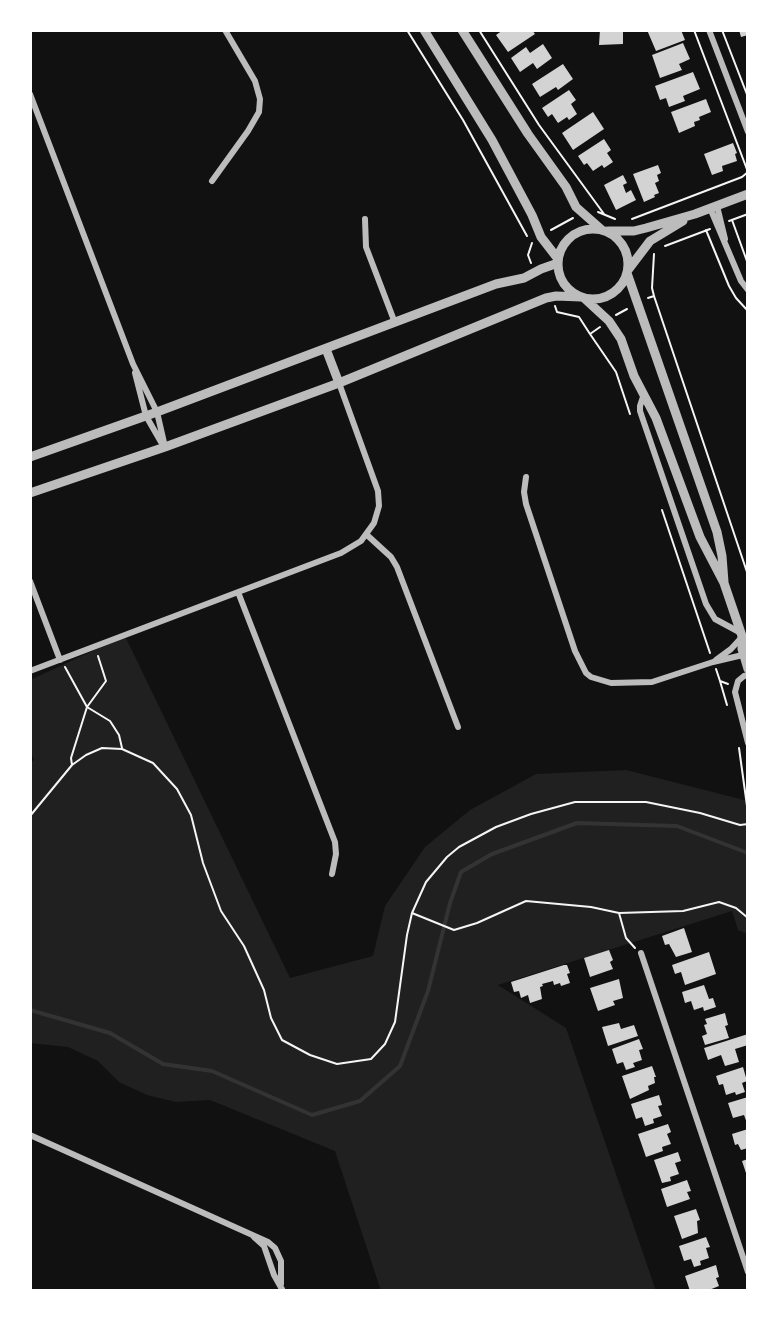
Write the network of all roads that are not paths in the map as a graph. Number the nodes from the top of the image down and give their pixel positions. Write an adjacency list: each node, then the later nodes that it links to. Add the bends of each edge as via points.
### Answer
1 (225, 30): 7 (street, via 255,81 260,112)
2 (424, 30): 13 (street, via 492,140 541,237)
3 (462, 30): 12 (street, via 581,213)
4 (709, 30): 6 (street)
5 (30, 94): 19 (street)
6 (748, 132)
7 (212, 180)
8 (748, 194): 9 (street)
9 (713, 207): 10 (street); 15 (street, via 727,248)
10 (695, 214): 12 (street, via 639,230); 14 (street, via 655,237)
11 (365, 219): 17 (street, via 366,247)
12 (604, 231): 13 (street, via 587,229 574,235 563,245); 14 (street, via 624,247)
13 (558, 261): 16 (street, via 565,286); 17 (street, via 521,279 496,284)
14 (628, 272): 16 (street, via 621,287 609,296); 30 (street, via 717,532)
15 (748, 290)
16 (582, 298): 20 (street, via 552,297); 21 (street, via 609,321 621,339)
17 (395, 323): 18 (street)
18 (326, 349): 20 (street); 22 (street)
19 (133, 364): 22 (street); 23 (street)
20 (339, 383): 24 (street); 28 (street, via 378,490 377,514)
21 (644, 394): 30 (street, via 700,537); 32 (street, via 640,411 706,604 715,619)
22 (157, 412): 23 (street); 24 (street)
23 (146, 416): 24 (street); 25 (street)
24 (165, 447): 27 (street)
25 (30, 457)
26 (526, 477): 36 (street, via 526,504 575,651 586,673 611,683 652,682)
27 (30, 493)
28 (367, 535): 31 (street, via 341,553); 40 (street, via 397,567)
29 (30, 581): 35 (street)
30 (724, 584): 32 (street)
31 (238, 592): 35 (street); 42 (street, via 335,842)
32 (742, 635): 33 (street); 34 (street); 36 (street)
33 (748, 645)
34 (746, 655): 36 (street); 37 (street)
35 (60, 660): 38 (street)
36 (713, 662)
37 (748, 669)
38 (30, 672)
39 (748, 675): 41 (street, via 736,687)
40 (458, 727)
41 (748, 743)
42 (332, 874)
43 (641, 953): 46 (street)
44 (30, 1135): 45 (street)
45 (252, 1234): 47 (street, via 264,1246); 47 (street, via 275,1248 281,1261)
46 (748, 1272)
47 (281, 1284): 48 (street)
48 (283, 1291)

